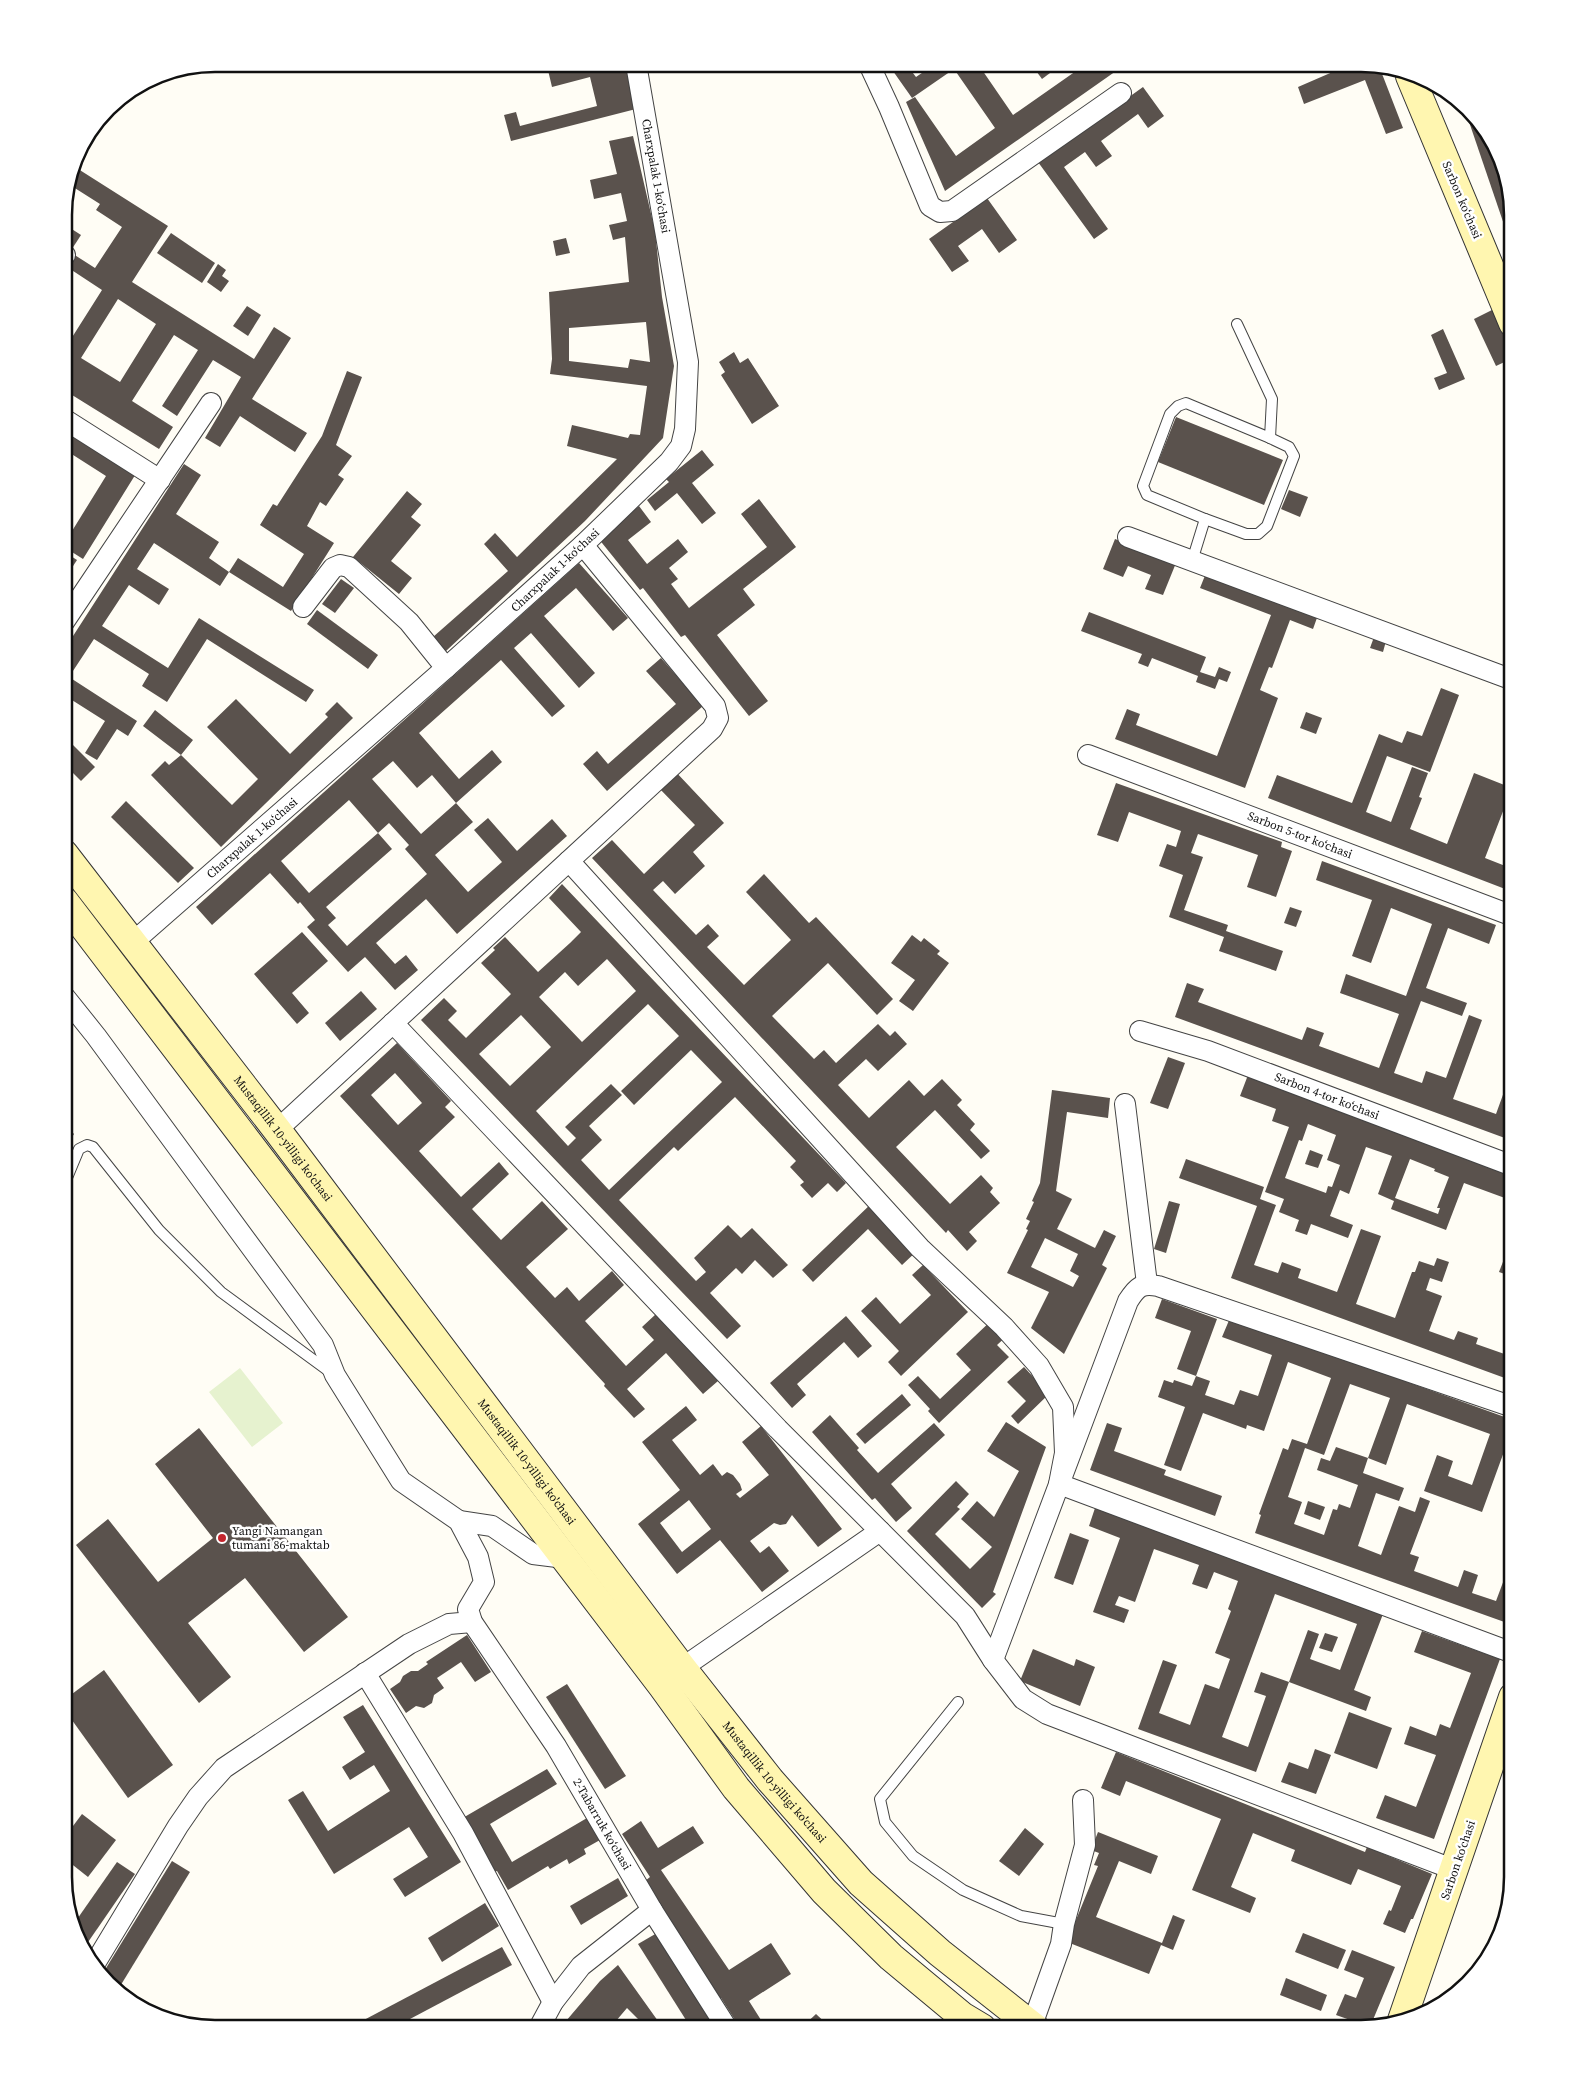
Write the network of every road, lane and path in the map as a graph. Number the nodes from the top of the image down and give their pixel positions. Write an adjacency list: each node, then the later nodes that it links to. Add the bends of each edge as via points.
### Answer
1 (638, 73): 13 (street, Charxpalak 1-koʻchasi, via 688,362 684,429 681,446 669,462)
2 (873, 73): 4 (street, via 930,206 940,212 952,211)
3 (1413, 82): 5 (main road, Sarbon koʻchasi)
4 (1121, 93)
5 (1504, 301)
6 (1237, 324): 9 (lane, via 1272,399)
7 (211, 403): 10 (street)
8 (73, 425): 10 (street)
9 (1270, 438): 11 (lane, via 1288,447 1294,456 1267,526 1258,534 1246,534); 11 (lane, via 1186,403 1170,414 1143,486 1147,495)
10 (160, 480): 16 (street)
11 (1205, 519): 14 (lane)
12 (1128, 537): 14 (street)
13 (583, 545): 17 (street, Charxpalak 1-koʻchasi); 20 (street, via 715,706 718,718 712,729)
14 (1192, 561): 18 (street)
15 (303, 607): 17 (street, via 334,568 350,566 410,622)
16 (73, 609)
17 (446, 668): 24 (street, Charxpalak 1-koʻchasi)
18 (1504, 677)
19 (1088, 755): 23 (street, Sarbon 5-tor koʻchasi)
20 (569, 861): 26 (street); 35 (street, via 920,1248 1039,1366 1063,1407 1065,1453)
21 (73, 865): 24 (main road, Mustaqillik 10-yilligi ko'chasi)
22 (73, 912): 38 (main road)
23 (1504, 913)
24 (132, 943): 29 (main road, Mustaqillik 10-yilligi ko'chasi)
25 (73, 1007): 33 (street, via 324,1345)
26 (393, 1023): 29 (street); 37 (street, via 778,1429)
27 (1140, 1031): 30 (street, Sarbon 4-tor koʻchasi, via 1208,1051)
28 (1125, 1104): 32 (street)
29 (277, 1130): 42 (main road, Mustaqillik 10-yilligi ko'chasi)
30 (1504, 1163)
31 (72, 1165): 33 (lane, via 79,1149 87,1145 93,1147 158,1230 221,1292)
32 (1147, 1284): 34 (street); 35 (street, via 1136,1289 1128,1301)
33 (335, 1375): 36 (street, via 401,1481)
34 (1504, 1404)
35 (1059, 1484): 40 (street); 41 (street)
36 (459, 1521): 38 (street, via 492,1526 534,1554); 39 (street, via 478,1557 484,1582 468,1609)
37 (880, 1531): 41 (street, via 965,1616); 42 (street)
38 (565, 1558): 55 (main road, via 736,1788 824,1891)
39 (472, 1622): 43 (street, via 449,1624 409,1644); 48 (street, 2-Tabarruk koʻchasi, via 556,1746)
40 (1504, 1650)
41 (993, 1660): 47 (street, via 1023,1699 1046,1714)
42 (682, 1668): 56 (main road, Mustaqillik 10-yilligi ko'chasi, via 770,1780 861,1883)
43 (365, 1673): 50 (street, via 224,1768 198,1796 178,1826); 51 (street, via 463,1833)
44 (958, 1702): 49 (lane, via 880,1799 885,1822 913,1856 963,1890 1021,1916)
45 (1504, 1724): 47 (main road, Sarbon koʻchasi)
46 (1083, 1800): 49 (street, via 1085,1845)
47 (1455, 1870): 52 (main road, Sarbon koʻchasi)
48 (652, 1910): 51 (street, via 581,1966); 54 (street, 2-Tabarruk koʻchasi)
49 (1064, 1924): 57 (street, via 1061,1944)
50 (98, 1958)
51 (554, 2002): 53 (street)
52 (1406, 2012)
53 (544, 2020)
54 (722, 2020)
55 (961, 2020)
56 (1022, 2020)
57 (1035, 2020)

